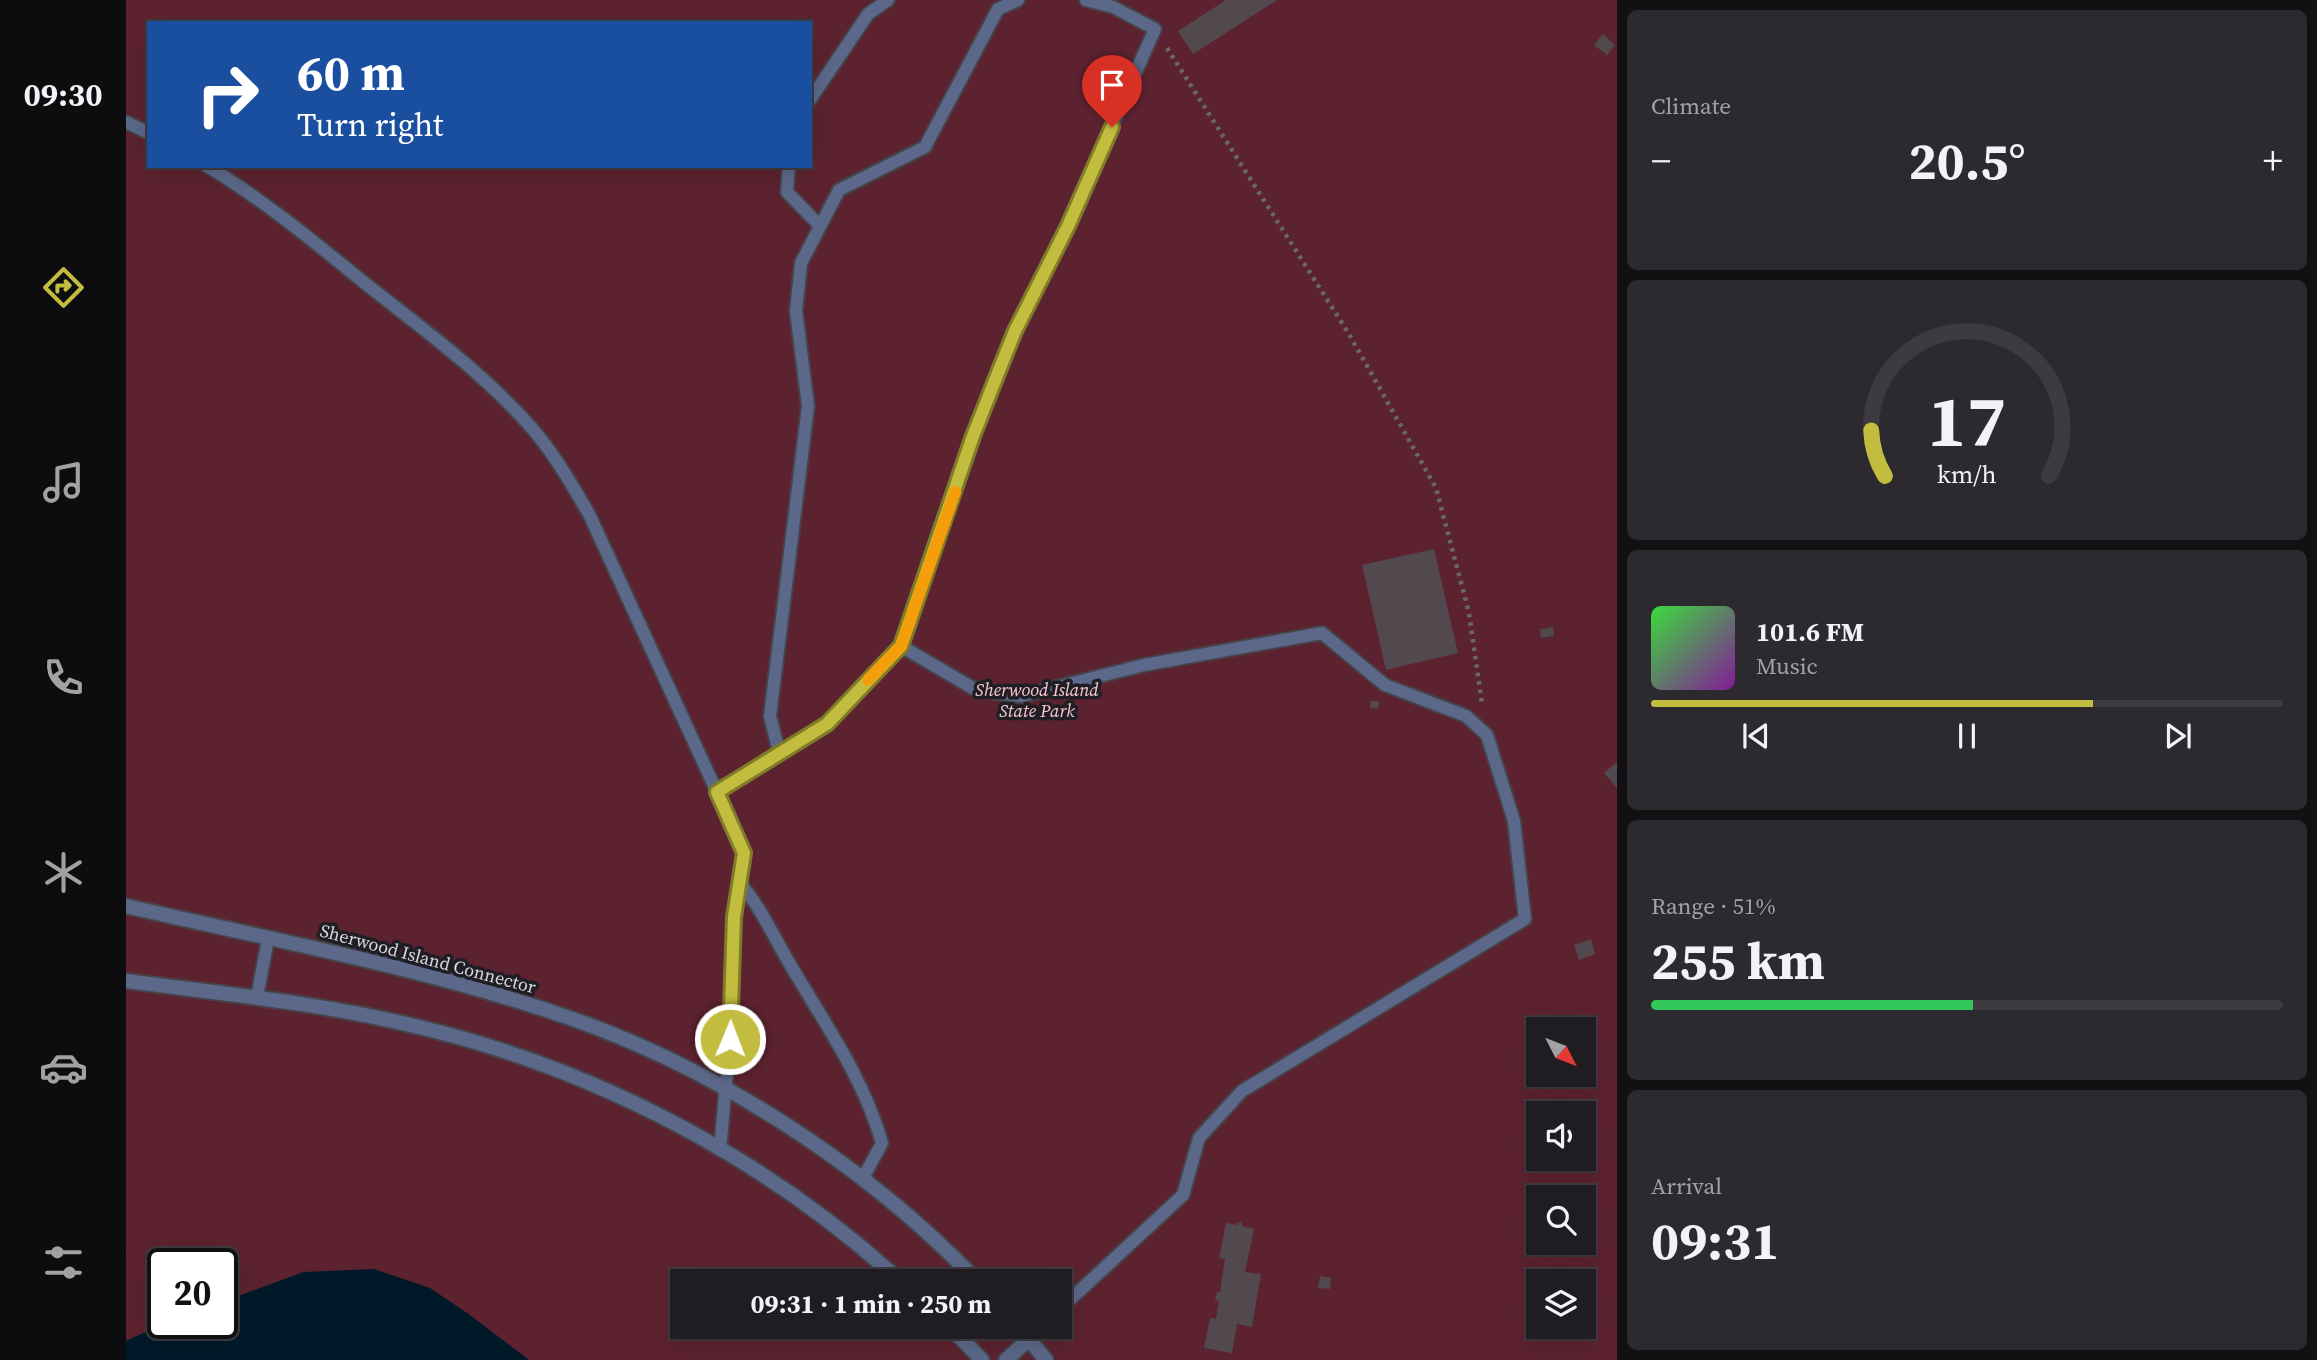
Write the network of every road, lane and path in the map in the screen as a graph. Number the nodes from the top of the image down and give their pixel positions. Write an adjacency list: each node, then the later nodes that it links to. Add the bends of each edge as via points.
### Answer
1 (888, 0): 6 (lane, via 868,14)
2 (1018, 0): 4 (lane)
3 (1086, 0): 5 (lane, via 1113,7)
4 (993, 5): 11 (lane, via 925,147 839,190)
5 (1155, 29): 12 (lane, via 1068,226 1015,331 973,436); 13 (path, via 1349,334 1436,488 1469,613)
6 (812, 97)
7 (126, 122): 8 (lane)
8 (147, 132)
9 (210, 168): 15 (lane, via 291,224 439,342 530,426 564,470 589,514)
10 (789, 168): 11 (lane, via 786,192)
11 (820, 226): 14 (lane, via 801,263 796,311 808,406 770,716)
12 (901, 646): 13 (lane, via 976,690 1021,696 1144,665 1322,633 1385,685 1466,716); 14 (lane, via 827,724)
13 (1487, 735): 26 (lane, via 1514,821 1525,919 1242,1091 1199,1138 1183,1195)
14 (779, 752): 15 (lane)
15 (717, 792): 16 (lane, via 744,853)
16 (740, 883): 21 (lane, via 734,917); 23 (lane, via 756,902 875,1116 882,1143)
17 (126, 906): 18 (street, Sherwood Island Connector)
18 (268, 939): 20 (lane); 21 (street, Sherwood Island Connector, via 422,974 569,1018)
19 (126, 981): 20 (street)
20 (257, 997): 22 (street, via 420,1027 525,1059 642,1107)
21 (725, 1089): 22 (lane); 23 (street, Sherwood Island Connector)
22 (720, 1150): 24 (street, via 834,1225)
23 (863, 1178): 25 (street, Sherwood Island Connector)
24 (886, 1269)
25 (965, 1269)
26 (1072, 1298)
27 (961, 1339): 29 (street)
28 (1029, 1339): 30 (street); 31 (street)
29 (982, 1360)
30 (1006, 1360)
31 (1046, 1360)

